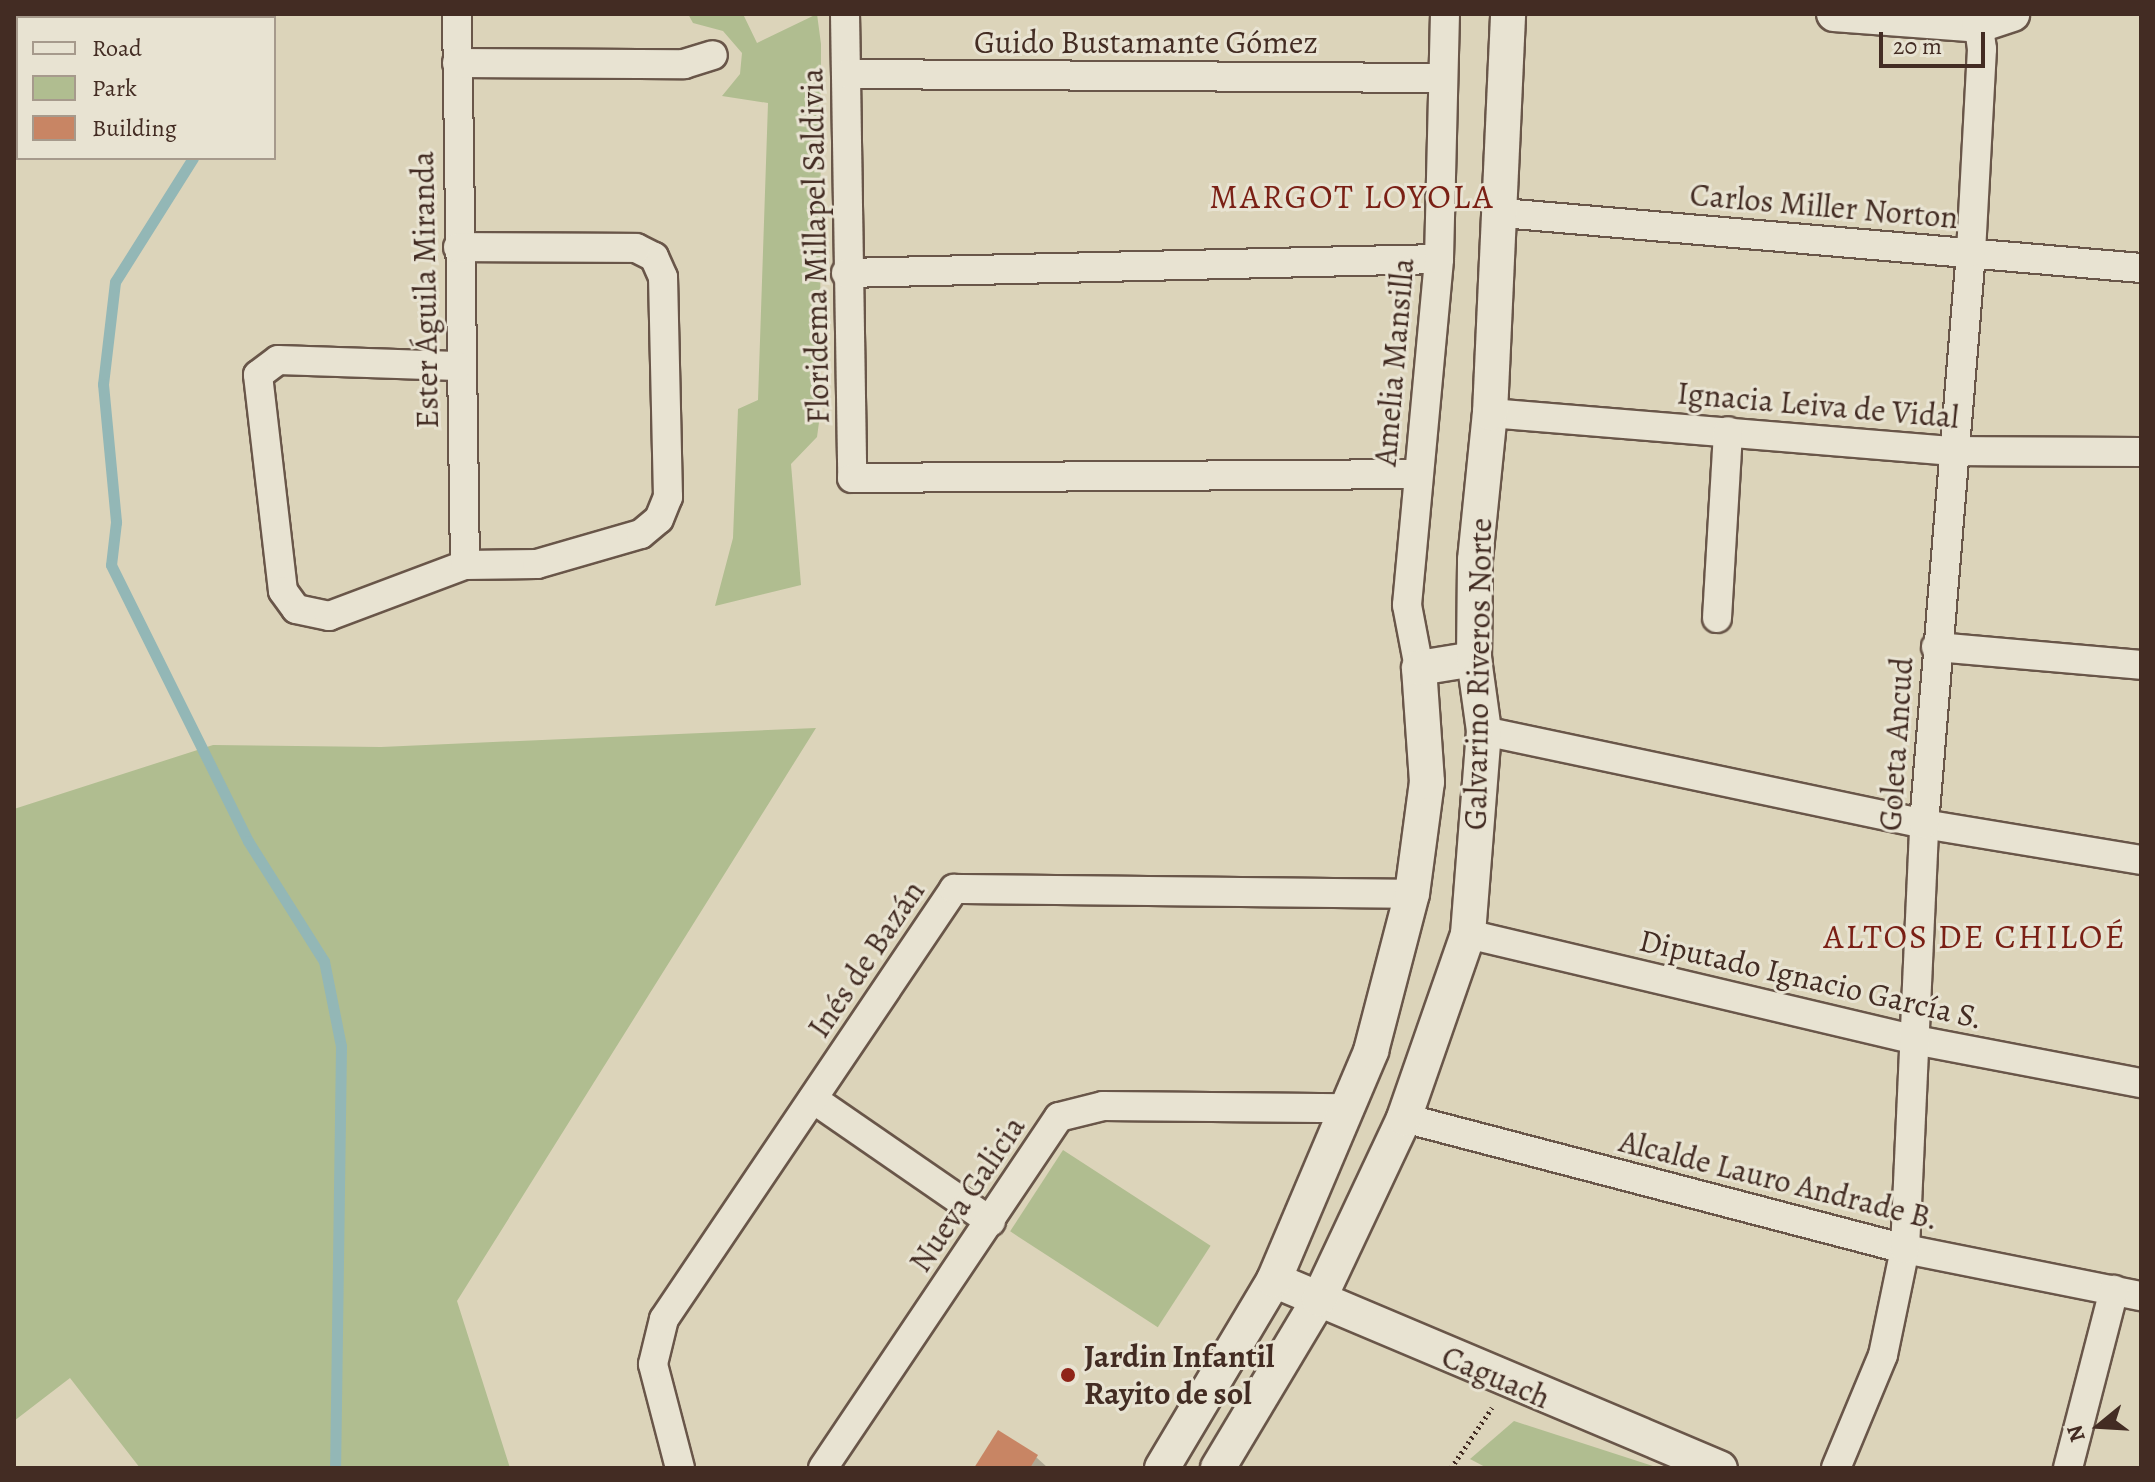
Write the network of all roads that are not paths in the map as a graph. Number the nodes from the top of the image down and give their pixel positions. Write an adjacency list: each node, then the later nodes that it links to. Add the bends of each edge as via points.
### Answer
1 (457, 14): 9 (street, Ester Águila Miranda)
2 (845, 14): 10 (street, Floridema Millapel Saldivia)
3 (1445, 14): 11 (street, Amelia Mansilla)
4 (1508, 14): 12 (street, Galvarino Riveros Norte)
5 (1834, 14): 7 (street)
6 (2012, 14): 7 (street)
7 (1978, 19): 14 (street, Goleta Ancud)
8 (713, 55): 9 (street, via 684,64)
9 (457, 63): 13 (street, Ester Águila Miranda)
10 (848, 74): 11 (street, Guido Bustamante Gómez); 17 (street, Floridema Millapel Saldivia)
11 (1443, 78): 15 (street, Amelia Mansilla)
12 (1502, 213): 14 (street, Carlos Miller Norton); 19 (street, Galvarino Riveros Norte)
13 (458, 247): 18 (street, Ester Águila Miranda); 24 (street, via 636,248 654,257 663,277 668,497 659,519 641,534 537,564)
14 (1971, 252): 16 (street, Carlos Miller Norton); 21 (street, Goleta Ancud)
15 (1439, 259): 17 (street); 23 (street, Amelia Mansilla)
16 (2141, 268)
17 (846, 273): 23 (street, Floridema Millapel Saldivia, via 852,478)
18 (457, 366): 24 (street, Ester Águila Miranda); 24 (street, via 278,360 258,375 283,591 296,609 329,616)
19 (1490, 413): 20 (street, Ignacia Leiva de Vidal); 27 (street, Galvarino Riveros Norte)
20 (1728, 431): 21 (street, Ignacia Leiva de Vidal); 25 (street)
21 (1953, 451): 22 (street, Ignacia Leiva de Vidal); 26 (street, Goleta Ancud)
22 (2141, 452)
23 (1418, 474): 29 (street, Amelia Mansilla, via 1407,605)
24 (465, 565)
25 (1717, 618)
26 (1936, 647): 28 (street); 31 (street, Goleta Ancud)
27 (1474, 659): 29 (street); 30 (street, Galvarino Riveros Norte)
28 (2141, 665)
29 (1419, 668): 33 (street, via 1427,782)
30 (1484, 731): 31 (street); 34 (street, Galvarino Riveros Norte)
31 (1924, 824): 32 (street); 35 (street, Goleta Ancud)
32 (2141, 860)
33 (1412, 894): 37 (street, Inés de Bazán, via 954,889); 38 (street, via 1371,1051)
34 (1468, 934): 35 (street, Diputado Ignacio García S.); 39 (street, Galvarino Riveros Norte)
35 (1915, 1040): 36 (street, Diputado Ignacio García S.); 41 (street, Goleta Ancud)
36 (2141, 1083)
37 (813, 1099): 40 (street); 45 (street, Inés de Bazán, via 664,1319 653,1364)
38 (1347, 1108): 40 (street, Nueva Galicia, via 1103,1106 1059,1117); 42 (street)
39 (1404, 1118): 41 (street, Alcalde Lauro Andrade B.); 44 (street, Galvarino Riveros Norte)
40 (991, 1222): 46 (street, Nueva Galicia)
41 (1905, 1249): 43 (street, Alcalde Lauro Andrade B.); 50 (street, Goleta Ancud, via 1883,1355)
42 (1274, 1280): 44 (street, Caguach); 47 (street)
43 (2127, 1293): 51 (street)
44 (1319, 1299): 48 (street, Galvarino Riveros Norte); 49 (street, Caguach, via 1508,1384)
45 (680, 1468)
46 (823, 1468)
47 (1162, 1468)
48 (1218, 1468)
49 (1720, 1468)
50 (1836, 1468)
51 (2068, 1468)

